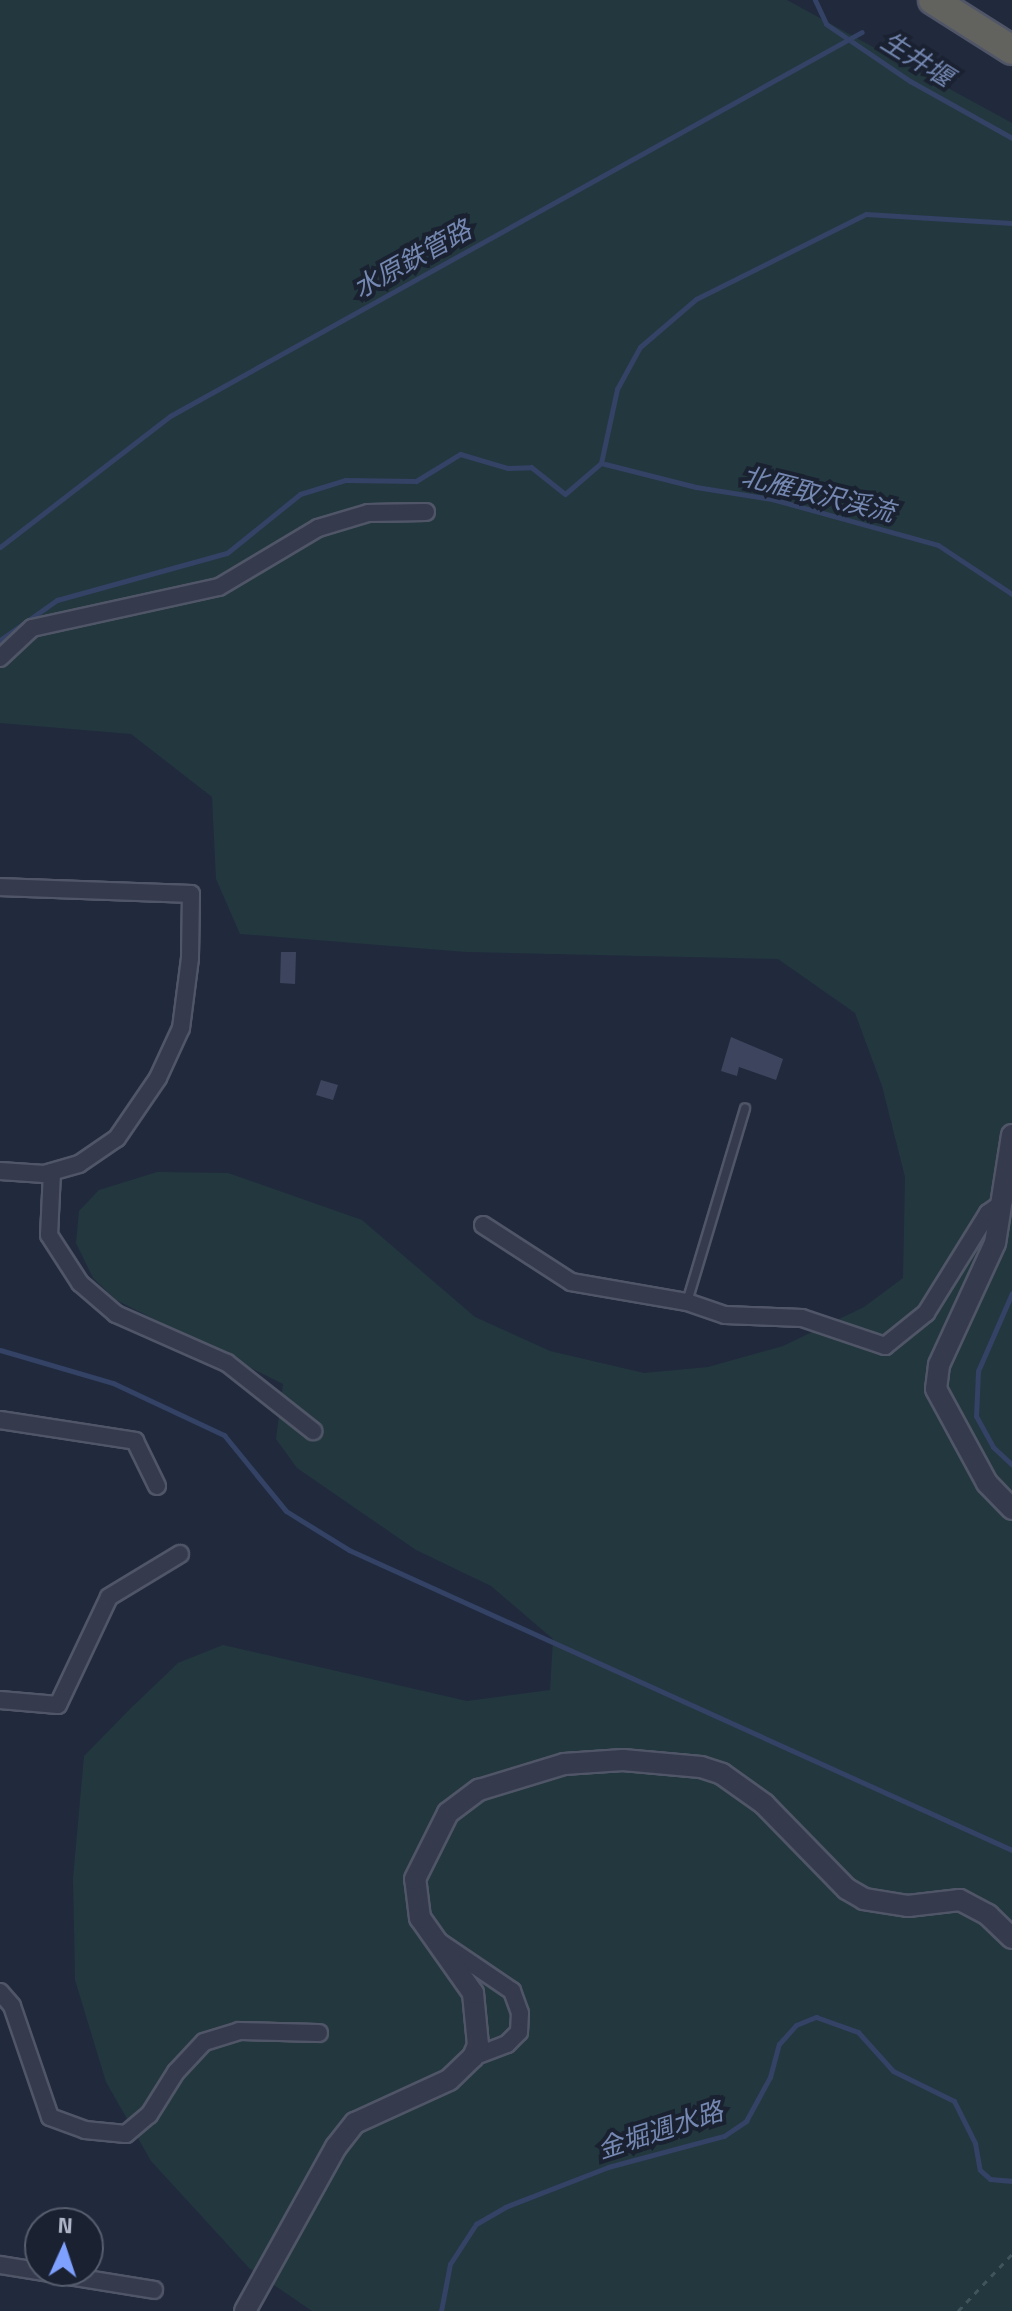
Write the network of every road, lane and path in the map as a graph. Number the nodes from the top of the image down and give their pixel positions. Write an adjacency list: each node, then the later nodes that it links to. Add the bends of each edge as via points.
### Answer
1 (933, 0): 2 (highway)
2 (1012, 50)
3 (426, 512): 4 (street, via 368,513 318,528 219,587 32,628)
4 (0, 658)
5 (0, 887): 9 (street, via 191,894 190,958 173,1050 117,1138 79,1164)
6 (745, 1109): 12 (lane)
7 (1012, 1135): 10 (street)
8 (0, 1171): 9 (street)
9 (52, 1172): 14 (street, via 49,1235 80,1283 116,1314 227,1363)
10 (1004, 1202): 12 (street, via 988,1213 926,1313 885,1346 802,1318 725,1315); 16 (street, via 995,1243 939,1365 936,1389 959,1439 987,1483)
11 (483, 1225): 12 (street, via 571,1282)
12 (687, 1302)
13 (0, 1420): 15 (street, via 135,1441)
14 (313, 1431)
15 (157, 1486)
16 (1012, 1509)
17 (180, 1554): 18 (street, via 109,1597 58,1705)
18 (0, 1700)
19 (428, 1935): 20 (street, via 415,1902 415,1879 448,1813 479,1790 520,1775 564,1764 623,1760 673,1762 722,1774 764,1804 847,1889 864,1899 908,1906 960,1900 988,1915); 23 (street, via 473,1993 478,2045); 23 (street, via 512,1991 520,2013 519,2032 507,2044)
20 (1012, 1938)
21 (0, 1992): 22 (street, via 12,2006 50,2117 85,2130 126,2134 149,2115 176,2072 204,2042 239,2031)
22 (319, 2033)
23 (473, 2057): 27 (street, via 449,2080 355,2123 336,2147)
24 (1012, 2254): 28 (path)
25 (0, 2265): 26 (street)
26 (154, 2290)
27 (245, 2311)
28 (958, 2311)

